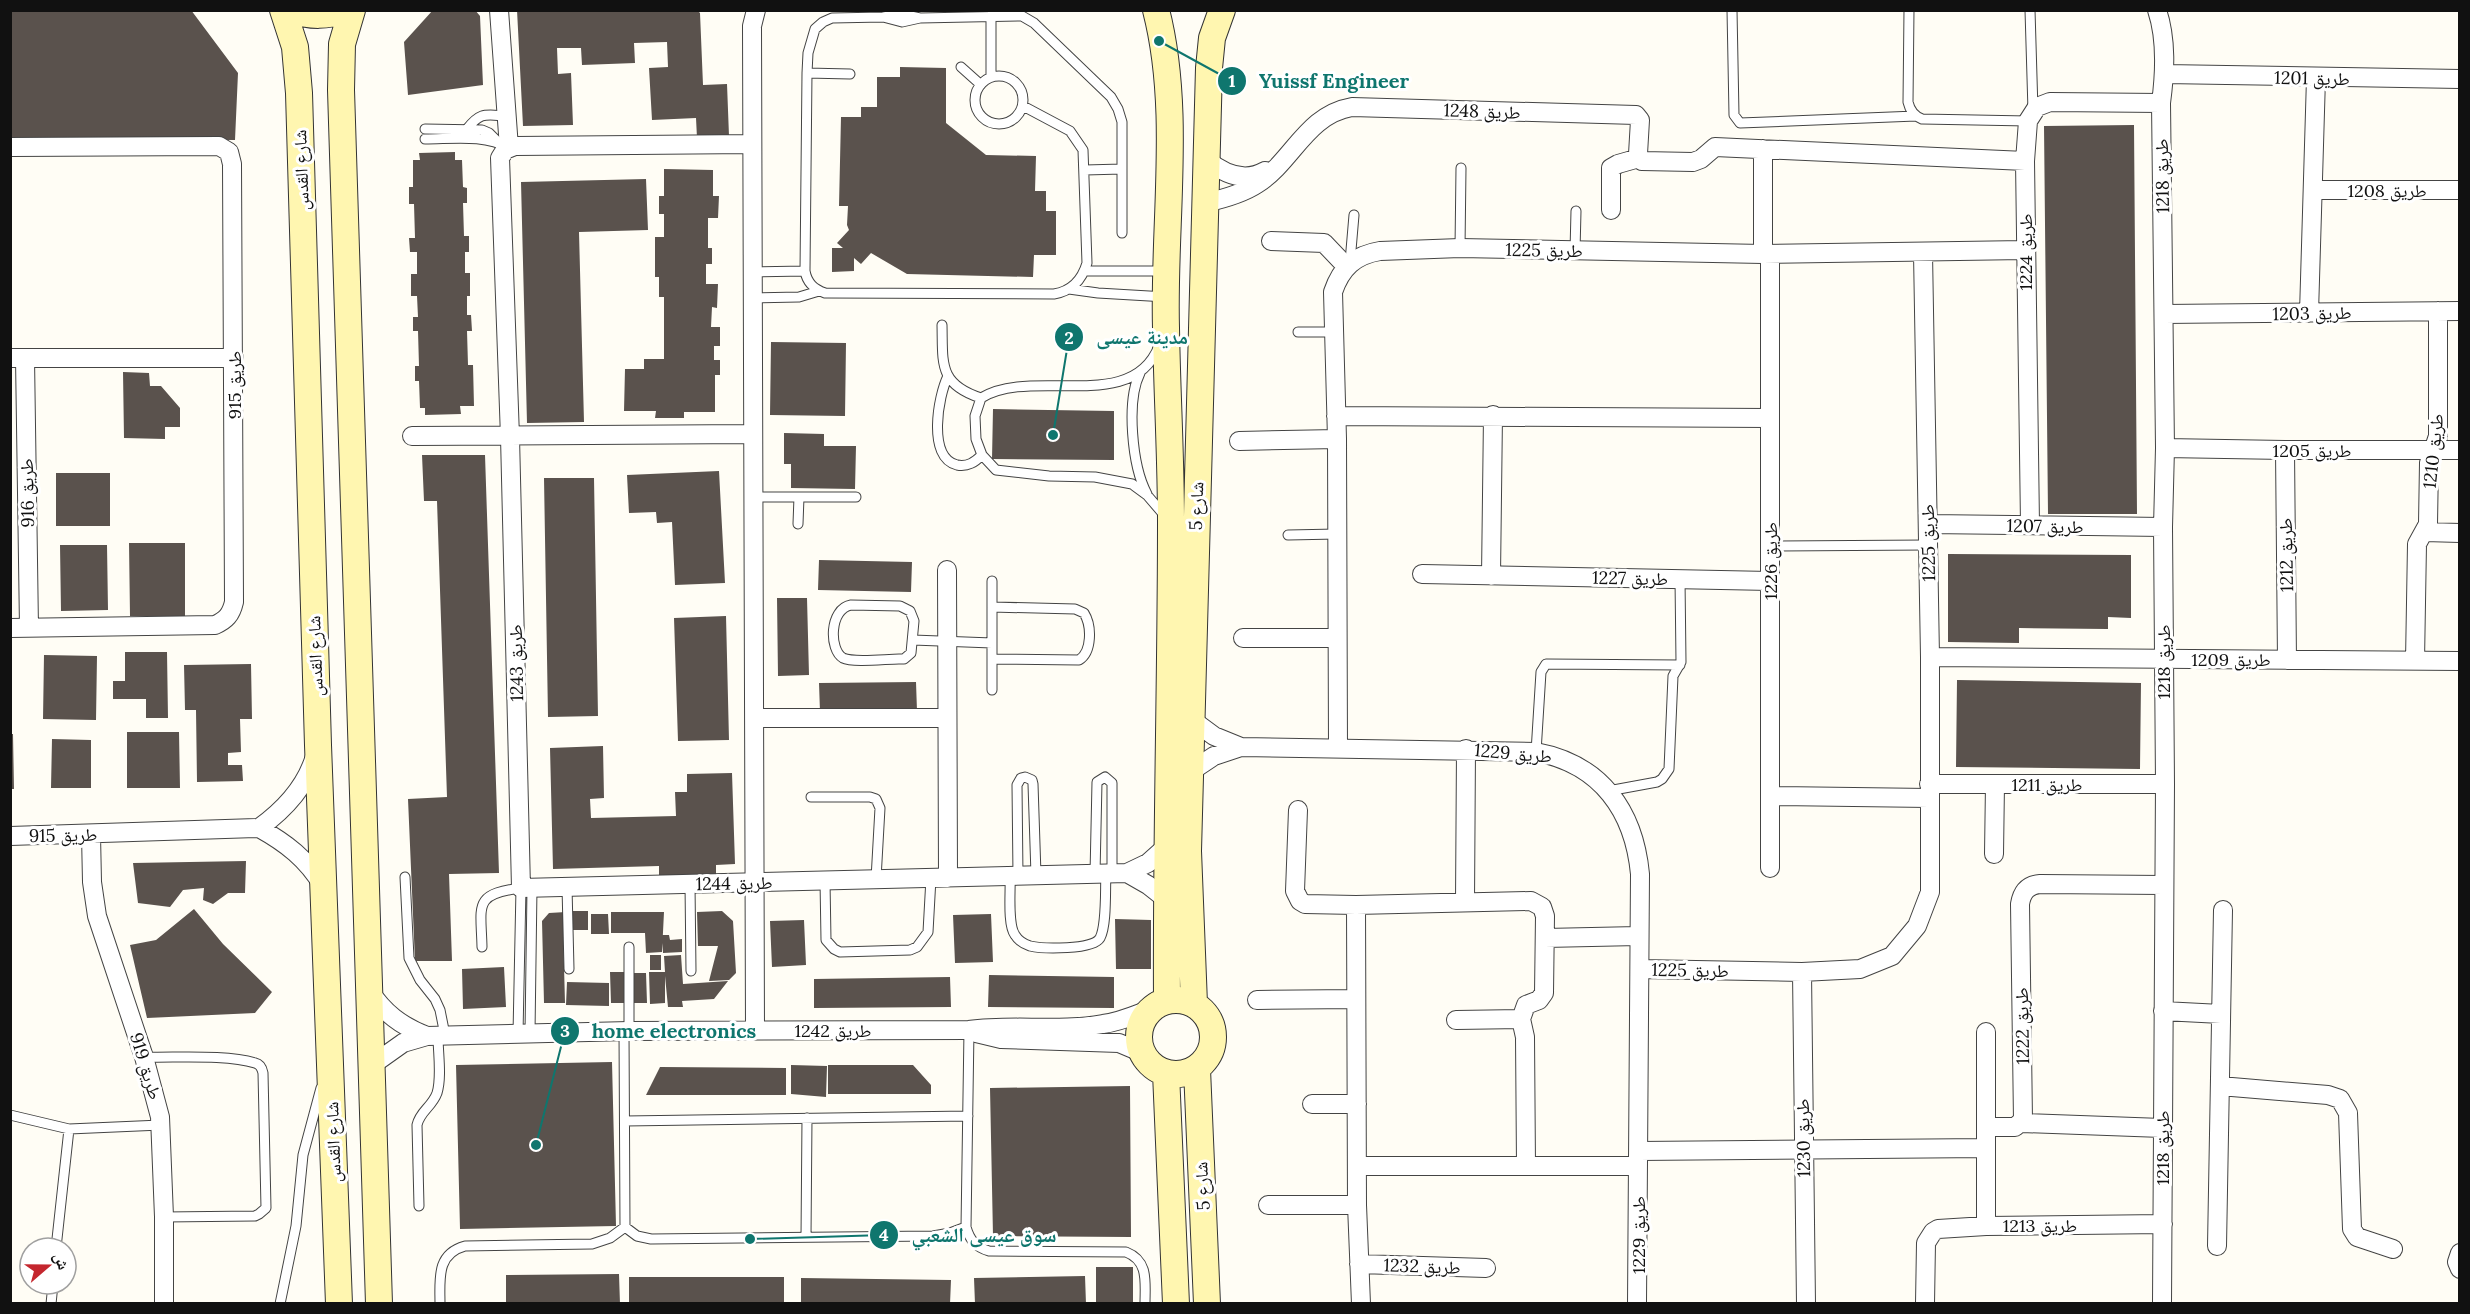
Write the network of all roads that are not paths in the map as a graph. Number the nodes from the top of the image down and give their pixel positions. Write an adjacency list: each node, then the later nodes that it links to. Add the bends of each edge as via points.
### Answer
1 (283, 10): 127 (street, شارع القدس, via 295,47 299,93)
2 (292, 10): 3 (street, via 305,15)
3 (346, 10)
4 (352, 10): 170 (street, via 342,44 341,90)
5 (499, 10): 25 (street)
6 (1156, 10): 23 (street, شارع 5, via 1163,35)
7 (1222, 10): 34 (street, شارع 5, via 1212,38 1209,68)
8 (1732, 10): 26 (lane, via 1734,115 1740,123)
9 (1909, 10): 26 (lane, via 1908,102)
10 (2030, 10): 27 (lane)
11 (2160, 14): 17 (street, طريق 1218)
12 (751, 16): 29 (street)
13 (991, 16): 15 (lane, via 898,22 883,17 832,18 815,29); 18 (lane); 38 (lane, via 1015,15 1034,22 1111,98 1122,122)
14 (961, 67): 21 (lane)
15 (807, 73): 16 (lane); 54 (lane)
16 (850, 74)
17 (2165, 74): 19 (street, طريق 1201); 22 (street, طريق 1218)
18 (991, 76): 21 (lane); 24 (lane, via 1016,82 1024,97)
19 (2316, 78): 20 (street, طريق 1201); 40 (street)
20 (2460, 79)
21 (980, 84): 24 (lane, via 976,110 988,122 1006,124 1020,114)
22 (2161, 103): 27 (street, via 2050,102); 65 (street, طريق 1218)
23 (1170, 105): 42 (street, via 1184,131 1185,182); 56 (street, شارع 5)
24 (1023, 106): 39 (lane, via 1076,136 1083,150)
25 (507, 116): 28 (lane, via 482,114); 30 (street)
26 (1916, 116): 27 (lane)
27 (2031, 116): 35 (street, طريق 1224)
28 (467, 129): 30 (lane, via 489,133); 30 (lane, via 425,134)
29 (752, 144): 30 (street); 57 (street)
30 (504, 145): 80 (street, طريق 1243, via 499,163)
31 (10, 147): 71 (street, طريق 915, via 219,146 229,152)
32 (1763, 149): 33 (street, via 1714,147 1693,162); 35 (street); 52 (street, طريق 1226)
33 (1640, 158): 36 (street, طريق 1248, via 1640,120 1636,115 1352,107 1317,121); 43 (street, via 1611,168)
34 (1207, 160): 36 (street, طريق 1248, via 1225,172 1248,178); 42 (street, شارع 5)
35 (2025, 161): 49 (street, طريق 1224)
36 (1277, 164): 42 (street, طريق 1248, via 1257,184)
37 (1461, 168): 48 (lane)
38 (1122, 169): 39 (lane); 46 (lane)
39 (1085, 170): 55 (lane)
40 (2315, 190): 41 (street, طريق 1208); 64 (street)
41 (2460, 190)
42 (1205, 203): 126 (street, شارع 5)
43 (1611, 210)
44 (1576, 211): 50 (lane)
45 (1354, 215): 53 (lane)
46 (1122, 233)
47 (1271, 241): 53 (street, via 1324,243)
48 (1460, 248): 50 (street, طريق 1225); 53 (street, طريق 1225, via 1380,251)
49 (2024, 250): 51 (street, طريق 1225); 95 (street, طريق 1224)
50 (1575, 251): 52 (street, طريق 1225)
51 (1923, 253): 52 (street, طريق 1225); 94 (street, طريق 1225)
52 (1766, 254): 77 (street, طريق 1226)
53 (1348, 264): 69 (street, via 1333,292)
54 (806, 271): 57 (lane); 59 (lane, via 808,281)
55 (1085, 271): 56 (lane); 58 (lane)
56 (1166, 271): 60 (street, شارع 5)
57 (753, 272): 61 (street)
58 (1069, 289): 59 (lane, via 1054,294); 60 (lane)
59 (819, 291): 61 (lane, via 798,297)
60 (1167, 297): 67 (street, شارع 5)
61 (753, 298): 78 (street)
62 (2438, 311): 63 (street, طريق 1203); 64 (street, طريق 1203); 84 (street, طريق 1210, via 2438,436)
63 (2460, 311)
64 (2309, 313): 65 (street, طريق 1203)
65 (2164, 314): 83 (street, طريق 1218)
66 (942, 326): 73 (lane, via 943,368)
67 (1166, 327): 72 (lane, via 1158,350); 93 (street, شارع 5)
68 (1298, 332): 69 (lane)
69 (1334, 332): 76 (street)
70 (18, 358): 71 (street, طريق 916); 110 (street, طريق 916)
71 (234, 358): 110 (street, طريق 915, via 231,613 215,625)
72 (1147, 364): 74 (lane, via 1124,381 1100,386 1018,385 993,390); 88 (lane, via 1138,378 1134,401 1136,465)
73 (948, 376): 74 (lane, via 962,389); 87 (lane, via 939,404 942,455 962,466)
74 (981, 398): 87 (lane, via 975,428)
75 (1494, 415): 76 (street); 77 (street); 105 (street)
76 (1336, 416): 81 (street)
77 (1770, 418): 102 (street, طريق 1226)
78 (753, 434): 80 (street); 89 (street)
79 (412, 436): 80 (street)
80 (510, 437): 157 (street, طريق 1243)
81 (1337, 440): 82 (street); 99 (street)
82 (1239, 441)
83 (2165, 448): 85 (street, طريق 1205); 96 (street, طريق 1218)
84 (2434, 449): 85 (street, طريق 1205); 86 (street, طريق 1205); 97 (street, طريق 1210, via 2429,464)
85 (2285, 450): 119 (street, طريق 1212)
86 (2460, 450)
87 (982, 455): 88 (lane, via 996,470 1095,477 1132,484)
88 (1148, 495): 93 (lane)
89 (753, 497): 90 (lane); 124 (street)
90 (799, 497): 91 (lane); 92 (lane)
91 (856, 497)
92 (798, 524)
93 (1171, 524): 143 (street, شارع 5)
94 (1928, 524): 95 (street, طريق 1207); 101 (street, طريق 1225)
95 (2030, 525): 96 (street, طريق 1207)
96 (2163, 527): 118 (street, طريق 1218)
97 (2425, 532): 98 (street); 120 (street, طريق 1210, via 2417,544)
98 (2460, 533)
99 (1337, 534): 100 (lane); 112 (street)
100 (1288, 535)
101 (1927, 545): 102 (lane); 116 (street, طريق 1225)
102 (1770, 546): 108 (street, طريق 1226)
103 (947, 570): 114 (street)
104 (1422, 574): 105 (street, طريق 1227)
105 (1491, 576): 106 (street, طريق 1227)
106 (1680, 579): 108 (street, طريق 1227); 122 (lane)
107 (992, 581): 109 (lane)
108 (1770, 581): 137 (street, طريق 1226)
109 (992, 607): 115 (lane); 117 (lane, via 1075,609 1084,613 1088,624 1087,654 1079,660)
110 (20, 628)
111 (1243, 638): 112 (street)
112 (1337, 638): 129 (street)
113 (913, 640): 113 (lane, via 912,653 904,659 848,660 836,650 835,617 841,608 850,605 905,607 913,615); 114 (lane)
114 (947, 642): 115 (lane); 125 (street)
115 (992, 643): 117 (lane)
116 (1930, 657): 118 (street, طريق 1209); 136 (street, طريق 1225)
117 (992, 659): 123 (lane)
118 (2163, 659): 119 (street, طريق 1209); 134 (street, طريق 1218)
119 (2287, 660): 120 (street, طريق 1209)
120 (2415, 661): 121 (street, طريق 1209)
121 (2460, 661)
122 (1680, 665): 131 (lane, via 1546,664 1541,672); 135 (lane, via 1673,676 1670,763 1666,774 1657,782)
123 (992, 690)
124 (754, 718): 125 (street); 152 (street)
125 (947, 718): 149 (street)
126 (1191, 719): 128 (street, طريق 1229, via 1214,736); 132 (street, شارع 5)
127 (318, 746): 140 (street, via 303,784 276,816); 155 (street, شارع القدس)
128 (1241, 747): 129 (street, طريق 1229); 132 (street, طريق 1229, via 1214,756)
129 (1338, 749): 130 (street, طريق 1229)
130 (1466, 749): 131 (street, طريق 1229); 159 (street)
131 (1536, 752): 135 (street, طريق 1229, via 1556,755 1576,765)
132 (1190, 772): 173 (street, شارع 5, via 1188,851)
133 (1995, 784): 134 (street, طريق 1211); 136 (street, طريق 1211); 144 (street)
134 (2165, 784): 154 (street, طريق 1218)
135 (1608, 791): 162 (street, طريق 1229, via 1631,827 1638,852)
136 (1929, 791): 137 (street); 169 (street, طريق 1225, via 1930,892 1917,926 1892,956 1860,969)
137 (1770, 796): 145 (street, طريق 1226)
138 (812, 797): 150 (lane, via 870,797 878,802)
139 (1298, 810): 160 (street, via 1295,891 1300,901 1311,905)
140 (259, 828): 141 (street, طريق 915); 155 (street, via 283,842 313,868)
141 (91, 835): 142 (street, طريق 915); 186 (street, طريق 919, via 97,916)
142 (10, 836)
143 (1167, 846): 146 (street, طريق 1244, via 1148,863); 158 (street, شارع 5)
144 (1994, 854)
145 (1770, 868)
146 (1110, 873): 146 (lane, via 1112,783 1105,777 1097,782); 147 (street, طريق 1244); 147 (lane, via 1103,931 1098,941 1085,947 1035,947 1015,936 1011,924); 158 (street, via 1148,885)
147 (1021, 876): 147 (lane, via 1033,784 1025,777 1017,785); 149 (street, طريق 1244)
148 (405, 877): 184 (lane, via 409,958 440,1010)
149 (940, 878): 150 (street, طريق 1244); 151 (lane, via 922,943 910,950 847,952 834,949 826,940)
150 (876, 879): 151 (street, طريق 1244)
151 (825, 881): 152 (street, طريق 1244)
152 (754, 883): 153 (street, طريق 1244); 179 (street)
153 (690, 884): 156 (street, طريق 1244); 168 (lane)
154 (2164, 885): 175 (street, طريق 1218); 198 (street, طريق 1222, via 2040,884 2024,892 2020,903)
155 (324, 887): 185 (street, شارع القدس)
156 (567, 887): 157 (street, طريق 1244); 166 (lane)
157 (527, 888): 164 (lane, via 494,892 483,902); 183 (lane)
158 (1167, 900): 174 (street, شارع 5)
159 (1465, 902): 160 (street); 163 (street, via 1535,902 1544,911)
160 (1356, 905): 171 (street, طريق 1232)
161 (2223, 910): 176 (street)
162 (1638, 936): 163 (street); 167 (street, طريق 1229)
163 (1545, 938): 177 (street, via 1544,993 1539,1000 1526,1005)
164 (482, 947)
165 (629, 947): 181 (lane)
166 (569, 969)
167 (1640, 969): 169 (street, طريق 1225); 205 (street, طريق 1229)
168 (691, 972)
169 (1802, 972): 204 (street, طريق 1230)
170 (369, 990): 184 (street, طريق 1242, via 387,1014 412,1031); 188 (street)
171 (1356, 999): 172 (street); 193 (street, طريق 1232)
172 (1257, 1000)
173 (1194, 1004): 174 (street, via 1176,999); 189 (street, via 1209,1019 1213,1041 1211,1052)
174 (1159, 1005): 180 (street, طريق 1242, via 1103,1024); 187 (street, via 1143,1019 1139,1032 1139,1046)
175 (2163, 1011): 176 (street); 201 (street, طريق 1218)
176 (2221, 1014): 191 (street)
177 (1521, 1019): 178 (street); 207 (street, via 1525,1037)
178 (1456, 1020)
179 (754, 1030): 180 (street, طريق 1242); 181 (street, طريق 1242)
180 (969, 1030): 187 (street, طريق 1242, via 1001,1039 1119,1043); 195 (lane)
181 (627, 1031): 183 (street, طريق 1242); 197 (lane)
182 (1986, 1032): 200 (street, طريق 1222)
183 (524, 1034): 184 (street, طريق 1242)
184 (437, 1036): 188 (street, طريق 1242, via 397,1046); 210 (lane, via 438,1090 420,1114 417,1125)
185 (330, 1056): 225 (lane, via 303,1155 296,1226); 226 (street, شارع القدس)
186 (144, 1057): 199 (street, طريق 919); 211 (lane, via 256,1063 263,1073 266,1208 255,1215)
187 (1145, 1058): 190 (street)
188 (372, 1065): 227 (street)
189 (1197, 1069): 190 (street, via 1176,1075); 231 (street, شارع 5)
190 (1166, 1073): 230 (street, شارع 5)
191 (2220, 1086): 218 (street); 219 (street, via 2340,1099 2348,1113 2352,1231 2357,1237)
192 (1312, 1104): 193 (street)
193 (1356, 1104): 206 (street, طريق 1232)
194 (10, 1115): 202 (lane)
195 (968, 1116): 196 (lane); 215 (lane)
196 (807, 1118): 197 (lane); 217 (lane)
197 (625, 1121): 214 (lane)
198 (2022, 1123): 200 (street); 201 (street)
199 (161, 1125): 202 (lane); 211 (street, طريق 919)
200 (1986, 1127): 203 (street, طريق 1222)
201 (2162, 1128): 212 (street, طريق 1218)
202 (69, 1129): 216 (lane)
203 (1986, 1148): 204 (street); 213 (street, طريق 1222)
204 (1803, 1151): 205 (street); 234 (street, طريق 1230)
205 (1639, 1158): 207 (street); 233 (street, طريق 1229)
206 (1358, 1166): 207 (street); 209 (street, طريق 1232)
207 (1526, 1166)
208 (1268, 1205): 209 (street)
209 (1357, 1205): 221 (street, طريق 1232)
210 (419, 1206)
211 (164, 1218): 224 (street, طريق 919)
212 (2163, 1224): 213 (street, طريق 1213); 236 (street, طريق 1218)
213 (1986, 1226): 235 (street, طريق 1213, via 1933,1232 1926,1243)
214 (625, 1227): 217 (lane, via 637,1236 651,1239); 228 (lane, via 592,1244 457,1248 441,1265)
215 (966, 1227): 217 (lane, via 933,1236); 229 (lane, via 974,1243 989,1251 1134,1255 1144,1267)
216 (57, 1236)
217 (806, 1237)
218 (2217, 1246)
219 (2393, 1250)
220 (2460, 1253): 223 (street)
221 (1359, 1264): 222 (street, طريق 1232); 232 (street, طريق 1232)
222 (1486, 1268)
223 (2460, 1269)
224 (164, 1304)
225 (280, 1304)
226 (339, 1304)
227 (379, 1304)
228 (440, 1304)
229 (1145, 1304)
230 (1176, 1304)
231 (1207, 1304)
232 (1361, 1304)
233 (1637, 1304)
234 (1806, 1304)
235 (1925, 1304)
236 (2162, 1304)

